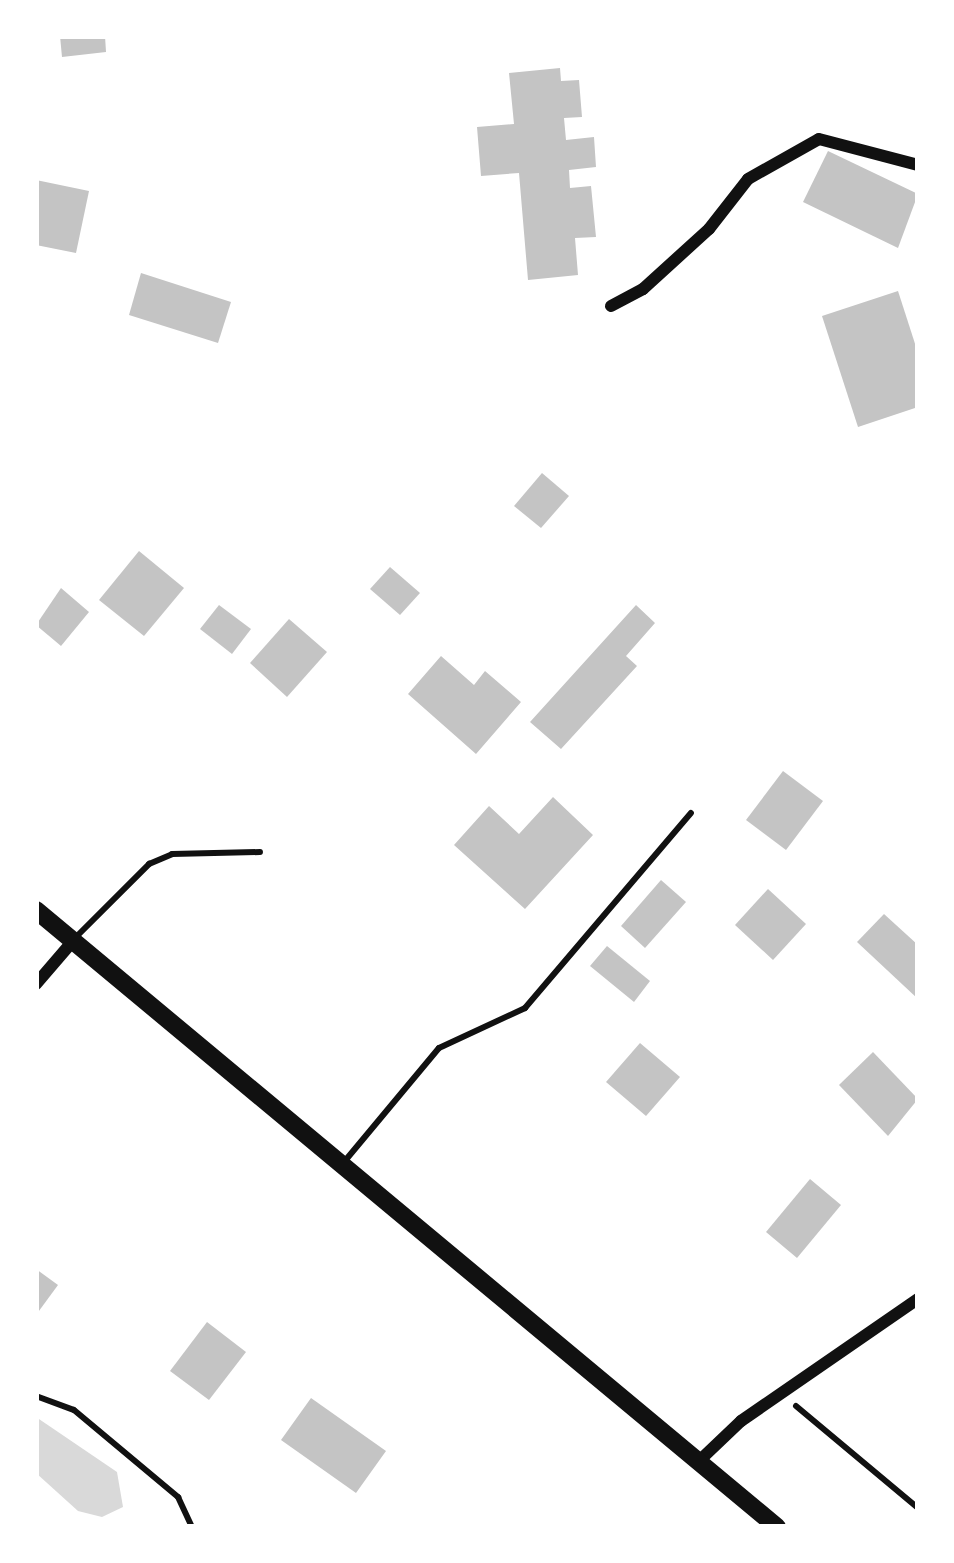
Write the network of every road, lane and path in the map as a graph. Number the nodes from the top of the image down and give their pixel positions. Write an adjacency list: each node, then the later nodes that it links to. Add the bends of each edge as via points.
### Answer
1 (918, 165): 2 (street, via 819,139 748,179 710,229 643,289)
2 (610, 306)
3 (691, 813): 8 (lane, via 525,1008 439,1048)
4 (260, 852): 6 (lane, via 172,854 148,863)
5 (36, 910): 6 (main road)
6 (73, 941): 7 (street); 8 (main road)
7 (36, 984)
8 (342, 1165): 12 (main road)
9 (918, 1299): 10 (street)
10 (781, 1394): 12 (street); 13 (path)
11 (36, 1396): 14 (lane, via 74,1410 161,1483)
12 (698, 1461): 15 (main road)
13 (918, 1508)
14 (192, 1527)
15 (777, 1527)

